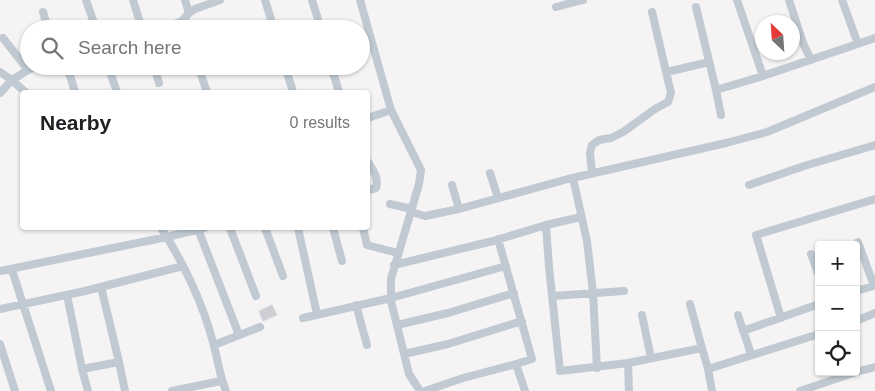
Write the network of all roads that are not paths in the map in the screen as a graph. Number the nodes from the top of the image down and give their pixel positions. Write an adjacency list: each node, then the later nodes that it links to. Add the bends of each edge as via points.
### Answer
1 (86, 0): 18 (street)
2 (133, 0): 19 (street)
3 (185, 0): 16 (street)
4 (220, 0): 16 (street)
5 (265, 0): 21 (street)
6 (312, 0): 22 (street)
7 (360, 0): 23 (street)
8 (583, 0): 12 (street)
9 (737, 0): 40 (street)
10 (789, 0): 29 (street)
11 (842, 0): 27 (street)
12 (556, 7)
13 (696, 7): 30 (street)
14 (43, 12): 17 (street)
15 (652, 12): 32 (street)
16 (189, 13): 20 (street)
17 (45, 20)
18 (93, 20)
19 (139, 20)
20 (185, 20)
21 (271, 20)
22 (318, 20)
23 (366, 20)
24 (370, 35): 52 (street)
25 (3, 38): 28 (street)
26 (875, 38): 27 (street)
27 (858, 44): 29 (street)
28 (20, 60)
29 (811, 60): 40 (street)
30 (709, 62): 32 (street); 50 (street)
31 (0, 72): 41 (street)
32 (667, 72): 58 (street, via 671,93 668,102 623,132 592,145)
33 (20, 75): 41 (street)
34 (70, 75): 45 (street)
35 (111, 75): 46 (street)
36 (157, 75): 42 (street)
37 (201, 75): 47 (street)
38 (288, 75): 48 (street)
39 (334, 75): 49 (street)
40 (763, 76): 50 (street)
41 (12, 80): 44 (street); 51 (street)
42 (160, 83)
43 (875, 87): 58 (street, via 766,132)
44 (23, 90)
45 (74, 90)
46 (116, 90)
47 (206, 90)
48 (292, 90)
49 (338, 90)
50 (716, 90): 53 (street)
51 (0, 93)
52 (391, 110): 54 (street); 67 (street, via 421,170)
53 (722, 115)
54 (370, 117)
55 (875, 145): 61 (street)
56 (370, 165): 62 (street, via 377,183 376,188)
57 (490, 173): 63 (street)
58 (592, 174): 59 (street)
59 (573, 178): 63 (street); 68 (street)
60 (452, 185): 66 (street)
61 (749, 185)
62 (370, 190)
63 (498, 198): 66 (street)
64 (875, 199): 111 (street, via 756,235)
65 (390, 204): 67 (street)
66 (459, 209): 67 (street, via 425,216)
67 (411, 211): 81 (street)
68 (582, 217): 69 (street); 96 (street)
69 (546, 224): 79 (street); 99 (street)
70 (162, 230): 78 (street)
71 (193, 230): 78 (street)
72 (202, 230): 117 (street)
73 (231, 230): 98 (street)
74 (266, 230): 90 (street)
75 (298, 230): 107 (street)
76 (334, 230): 83 (street)
77 (363, 230): 81 (street, via 367,245)
78 (167, 237): 86 (street); 88 (street)
79 (498, 239): 84 (street); 87 (street)
80 (860, 247): 91 (street)
81 (398, 253): 84 (street)
82 (811, 254): 85 (street)
83 (342, 261)
84 (394, 265): 100 (street)
85 (815, 265)
86 (183, 266): 92 (street); 120 (street)
87 (506, 266): 95 (street); 100 (street)
88 (12, 270): 89 (street); 102 (street)
89 (0, 271)
90 (283, 276)
91 (875, 286): 93 (street)
92 (101, 287): 97 (street); 126 (street)
93 (860, 290)
94 (624, 291): 96 (street)
95 (514, 293): 113 (street); 114 (street)
96 (593, 293): 99 (street); 130 (street)
97 (67, 295): 102 (street); 131 (street)
98 (256, 296)
99 (553, 296): 130 (street, via 560,371)
100 (391, 298): 103 (street); 114 (street)
101 (690, 304): 122 (street)
102 (23, 305): 105 (street); 137 (street)
103 (356, 305): 107 (street); 121 (street)
104 (815, 305): 111 (street)
105 (0, 308)
106 (875, 313): 112 (street)
107 (317, 314): 110 (street)
108 (738, 315): 116 (street)
109 (642, 316): 125 (street)
110 (303, 318)
111 (781, 318): 116 (street)
112 (860, 319)
113 (522, 321): 123 (street); 128 (street, via 532,359)
114 (397, 325): 123 (street)
115 (260, 328): 117 (street)
116 (743, 331): 124 (street)
117 (239, 335): 120 (street)
118 (815, 335): 124 (street)
119 (0, 344): 136 (street)
120 (214, 345): 135 (street)
121 (367, 345)
122 (702, 348): 125 (street); 132 (street)
123 (404, 354): 142 (street, via 409,374)
124 (752, 354): 132 (street)
125 (651, 358): 127 (street)
126 (119, 362): 131 (street); 139 (street)
127 (628, 363): 130 (street); 145 (street)
128 (516, 364): 143 (street); 144 (street)
129 (875, 367): 133 (street)
130 (597, 368)
131 (82, 369): 138 (street)
132 (708, 370): 146 (street)
133 (860, 371)
134 (844, 376): 147 (street)
135 (221, 381): 140 (street); 141 (street)
136 (15, 391)
137 (51, 391)
138 (88, 391)
139 (125, 391)
140 (172, 391)
141 (226, 391)
142 (420, 391)
143 (425, 391)
144 (524, 391)
145 (629, 391)
146 (712, 391)
147 (800, 391)

